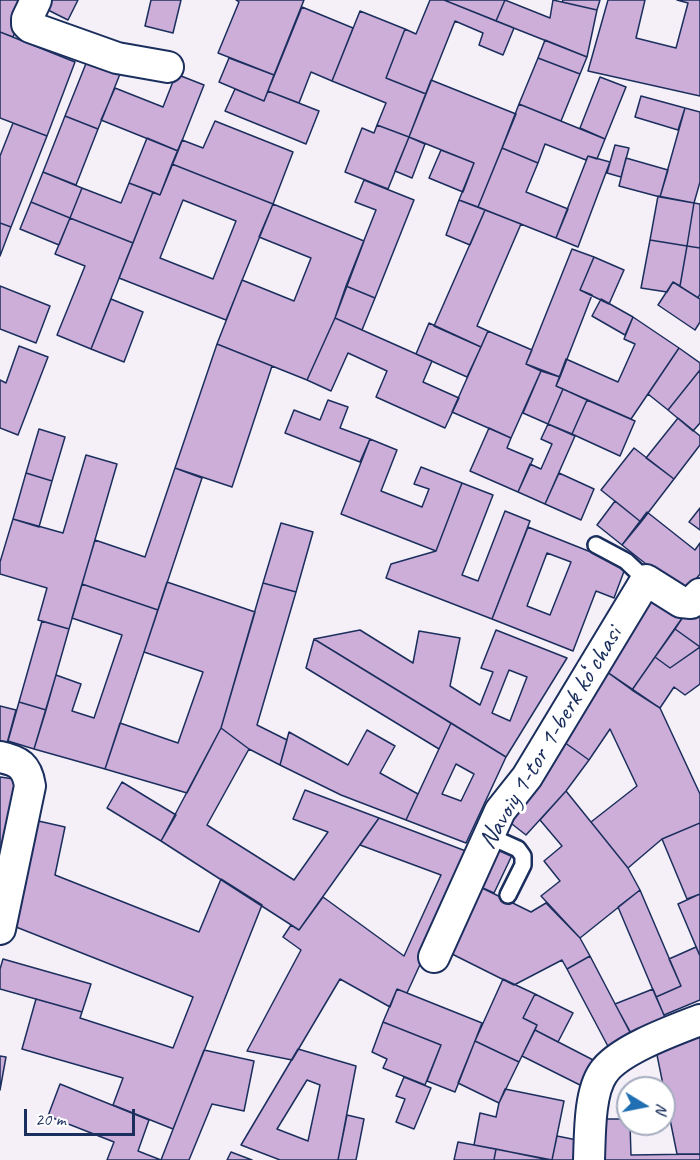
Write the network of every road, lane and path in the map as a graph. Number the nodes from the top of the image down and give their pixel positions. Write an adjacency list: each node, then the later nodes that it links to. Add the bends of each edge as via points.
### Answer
1 (36, 0): 2 (street, via 27,19 30,27 117,58)
2 (168, 67)
3 (596, 545): 4 (lane, via 626,561)
4 (646, 580): 5 (street, via 681,602 691,603); 7 (street, Navoiy 1-tor 1-berk koʻchasi)
5 (700, 594)
6 (0, 757): 9 (street, via 15,760 28,773 30,786)
7 (489, 836): 8 (lane, via 518,849 523,856 523,865); 10 (street, Navoiy 1-tor 1-berk koʻchasi)
8 (508, 895)
9 (0, 929)
10 (434, 957)
11 (700, 1020): 12 (street, via 662,1034 620,1058 603,1073 595,1093)
12 (589, 1160)

